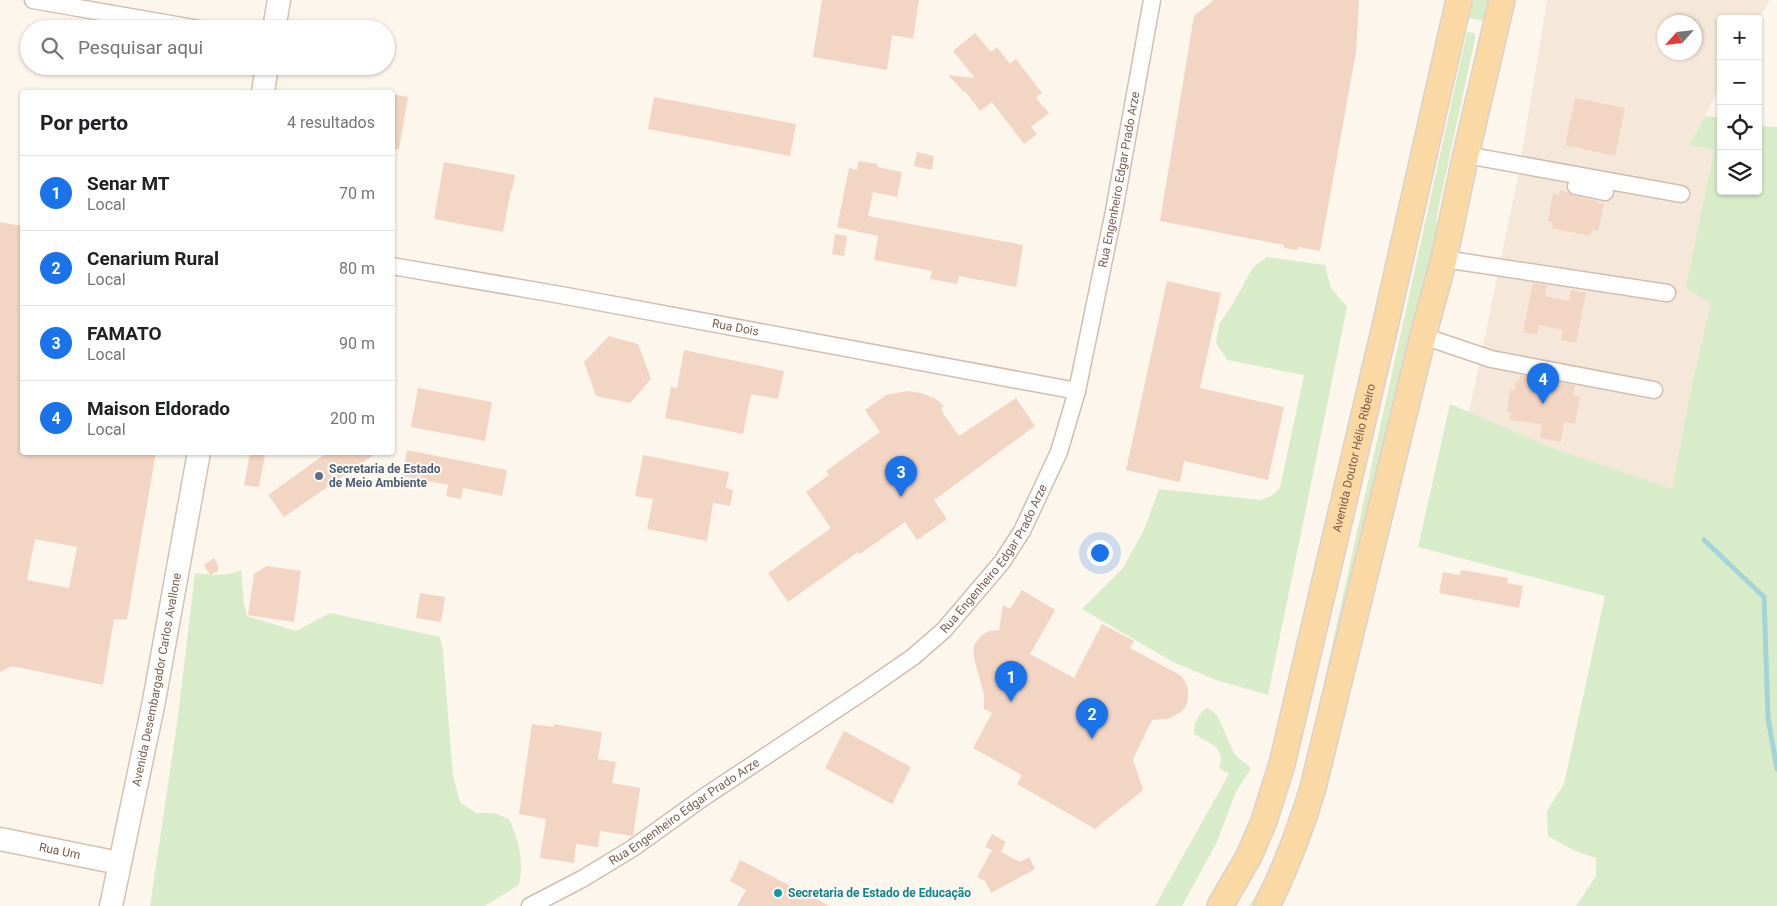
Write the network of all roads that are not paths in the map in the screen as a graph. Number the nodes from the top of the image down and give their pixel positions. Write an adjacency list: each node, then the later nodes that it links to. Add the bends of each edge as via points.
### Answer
1 (33, 0): 6 (street)
2 (278, 0): 7 (street)
3 (1152, 0): 18 (street, Rua Engenheiro Edgar Prado Arze, via 1114,211)
4 (1502, 0): 8 (main road)
5 (1457, 10): 8 (main road); 25 (main road, Avenida Doutor Hélio Ribeiro, via 1282,764 1249,856)
6 (147, 20)
7 (275, 20)
8 (1496, 26): 11 (main road)
9 (266, 75): 10 (street)
10 (263, 90)
11 (1465, 159): 12 (street); 13 (street); 14 (main road)
12 (1606, 192)
13 (1681, 194)
14 (1444, 260): 16 (street); 17 (main road)
15 (395, 267): 18 (street, Rua Dois)
16 (1667, 293)
17 (1423, 336): 19 (street, via 1491,359); 26 (main road, via 1313,788 1290,856)
18 (1077, 390): 24 (street, Rua Engenheiro Edgar Prado Arze, via 1060,452 1022,531 1002,562 944,630 872,686 633,848)
19 (1654, 390)
20 (198, 455): 22 (street, Avenida Desembargador Carlos Avallone, via 154,701)
21 (0, 839): 22 (street, Rua Um)
22 (119, 863): 23 (street, Avenida Desembargador Carlos Avallone)
23 (111, 906)
24 (530, 906)
25 (1220, 906)
26 (1267, 906)

